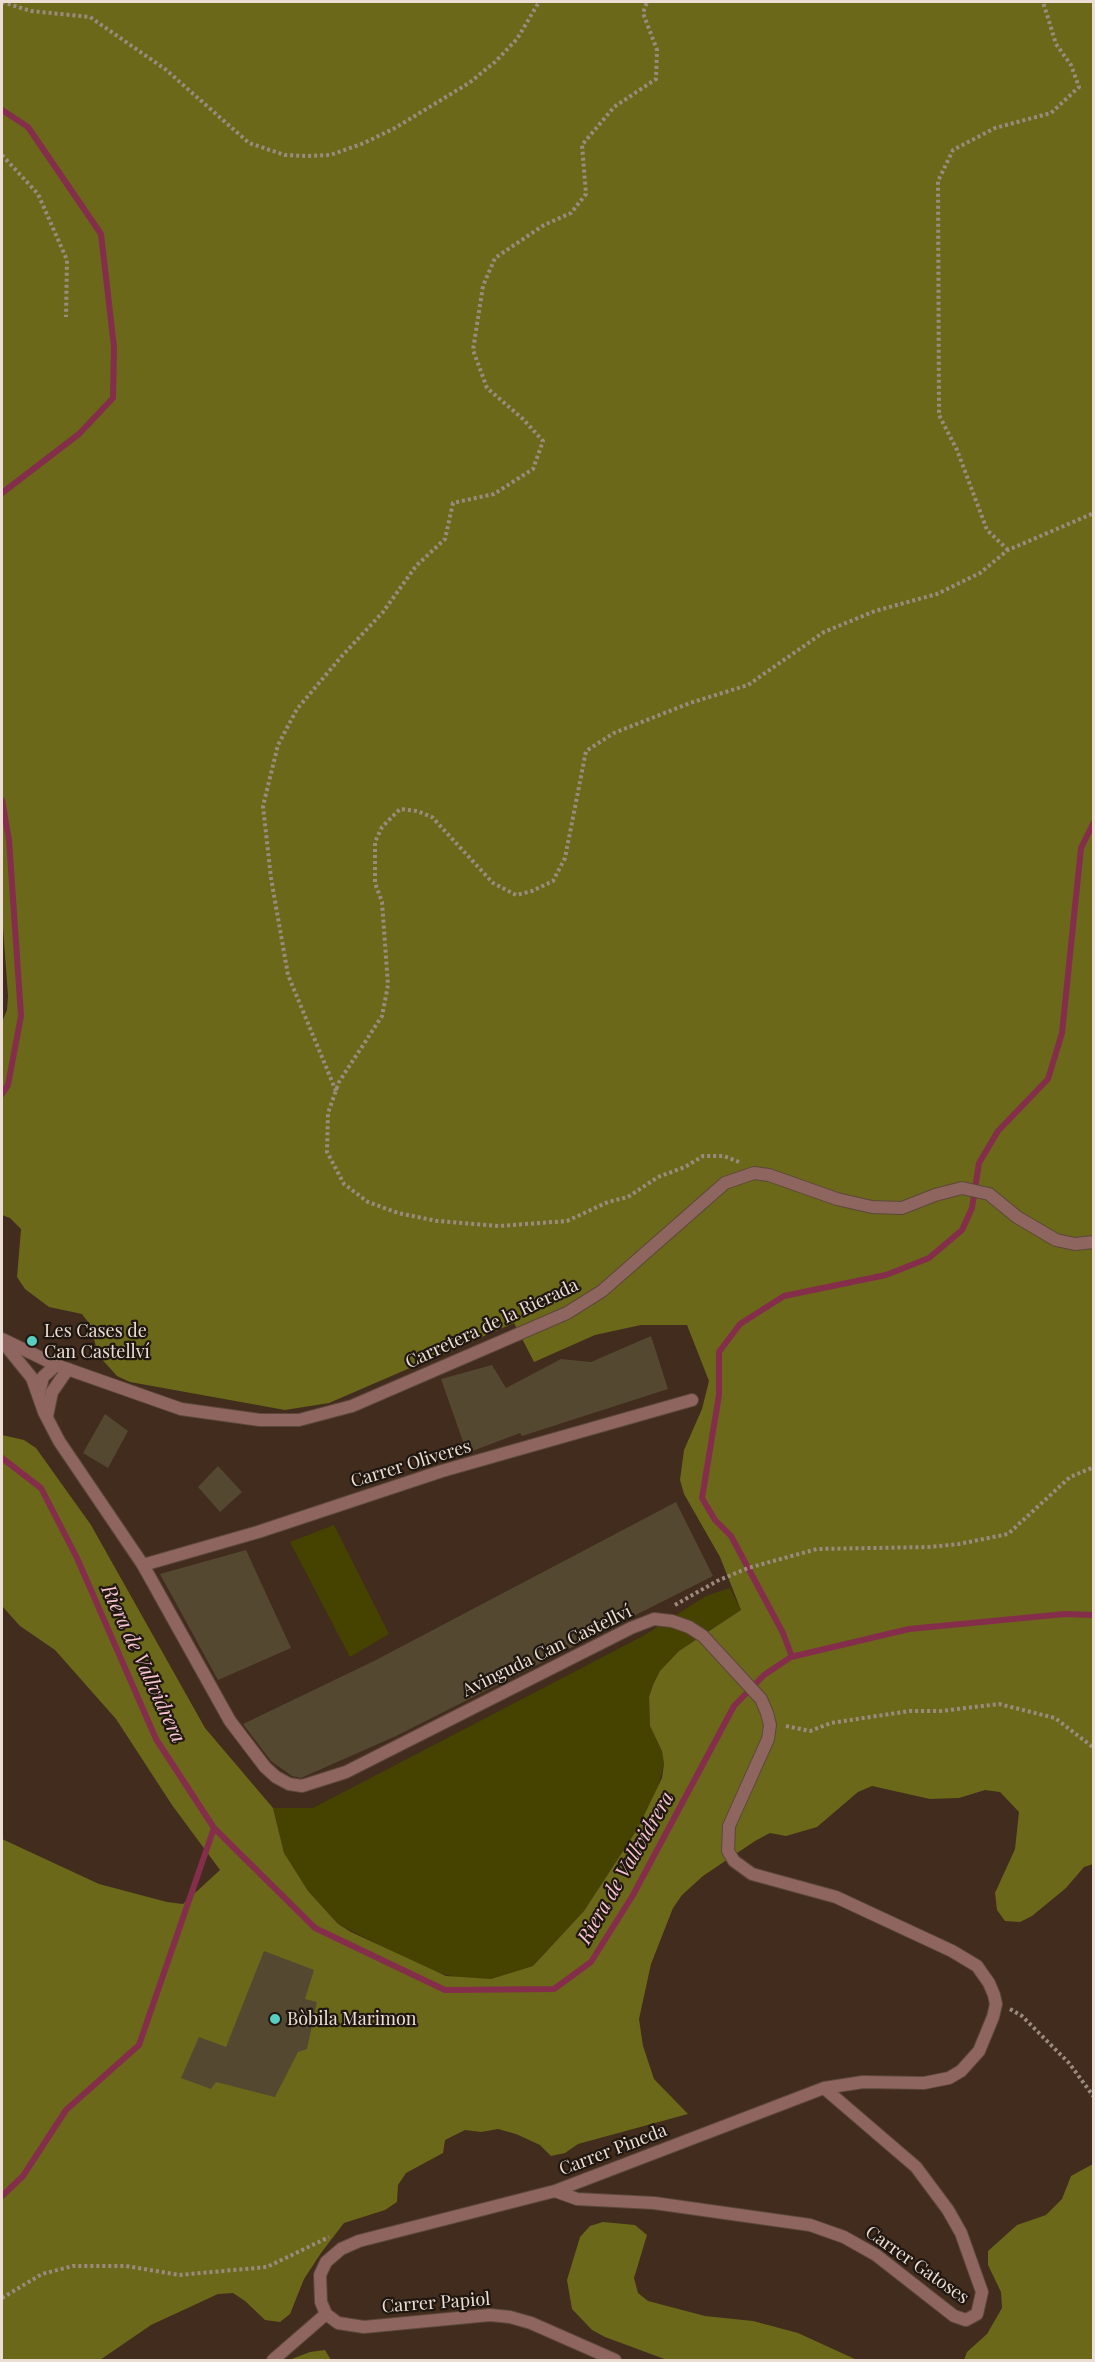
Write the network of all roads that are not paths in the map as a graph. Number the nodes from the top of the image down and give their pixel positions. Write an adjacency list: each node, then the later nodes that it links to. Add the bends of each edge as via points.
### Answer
1 (1094, 1242): 4 (street, Carretera de la Rierada, via 1056,1240 1017,1217 989,1194 962,1188 902,1208 872,1207 754,1173 725,1182 602,1291 567,1313 408,1383 328,1413 299,1420 260,1420 201,1413 155,1402)
2 (2, 1340): 3 (street, Carretera de la Rierada); 5 (street, Avinguda Can Castellví, via 25,1366)
3 (56, 1365): 4 (street, Carretera de la Rierada); 5 (street, via 44,1377)
4 (68, 1369): 7 (street, via 49,1400)
5 (39, 1394): 7 (street, Avinguda Can Castellví)
6 (692, 1400): 8 (street, Carrer Oliveres, via 442,1472)
7 (48, 1420): 8 (street, Avinguda Can Castellví, via 58,1441)
8 (143, 1565): 9 (street, Avinguda Can Castellví, via 230,1720 265,1767 296,1786 346,1772 654,1619 689,1627 703,1636 742,1677 760,1699 770,1725 762,1756 729,1826 728,1851 734,1861 752,1874 836,1897 952,1951 976,1966 989,1983)
9 (996, 2004): 10 (street, Carrer Pineda, via 979,2051 949,2078 924,2084 864,2082)
10 (824, 2088): 11 (street, Carrer Pineda); 11 (street, Carrer Gatoses, via 916,2167 943,2203 961,2233 976,2271 982,2292 977,2314 966,2320 954,2316 876,2255 844,2237 810,2225 654,2203 578,2199)
11 (555, 2191): 12 (street, Carrer Pineda, via 341,2248 326,2262 320,2275 321,2302)
12 (326, 2314): 13 (street); 14 (street, Carrer Papiol, via 338,2323 364,2327 490,2315 510,2318)
13 (273, 2361)
14 (615, 2361)

